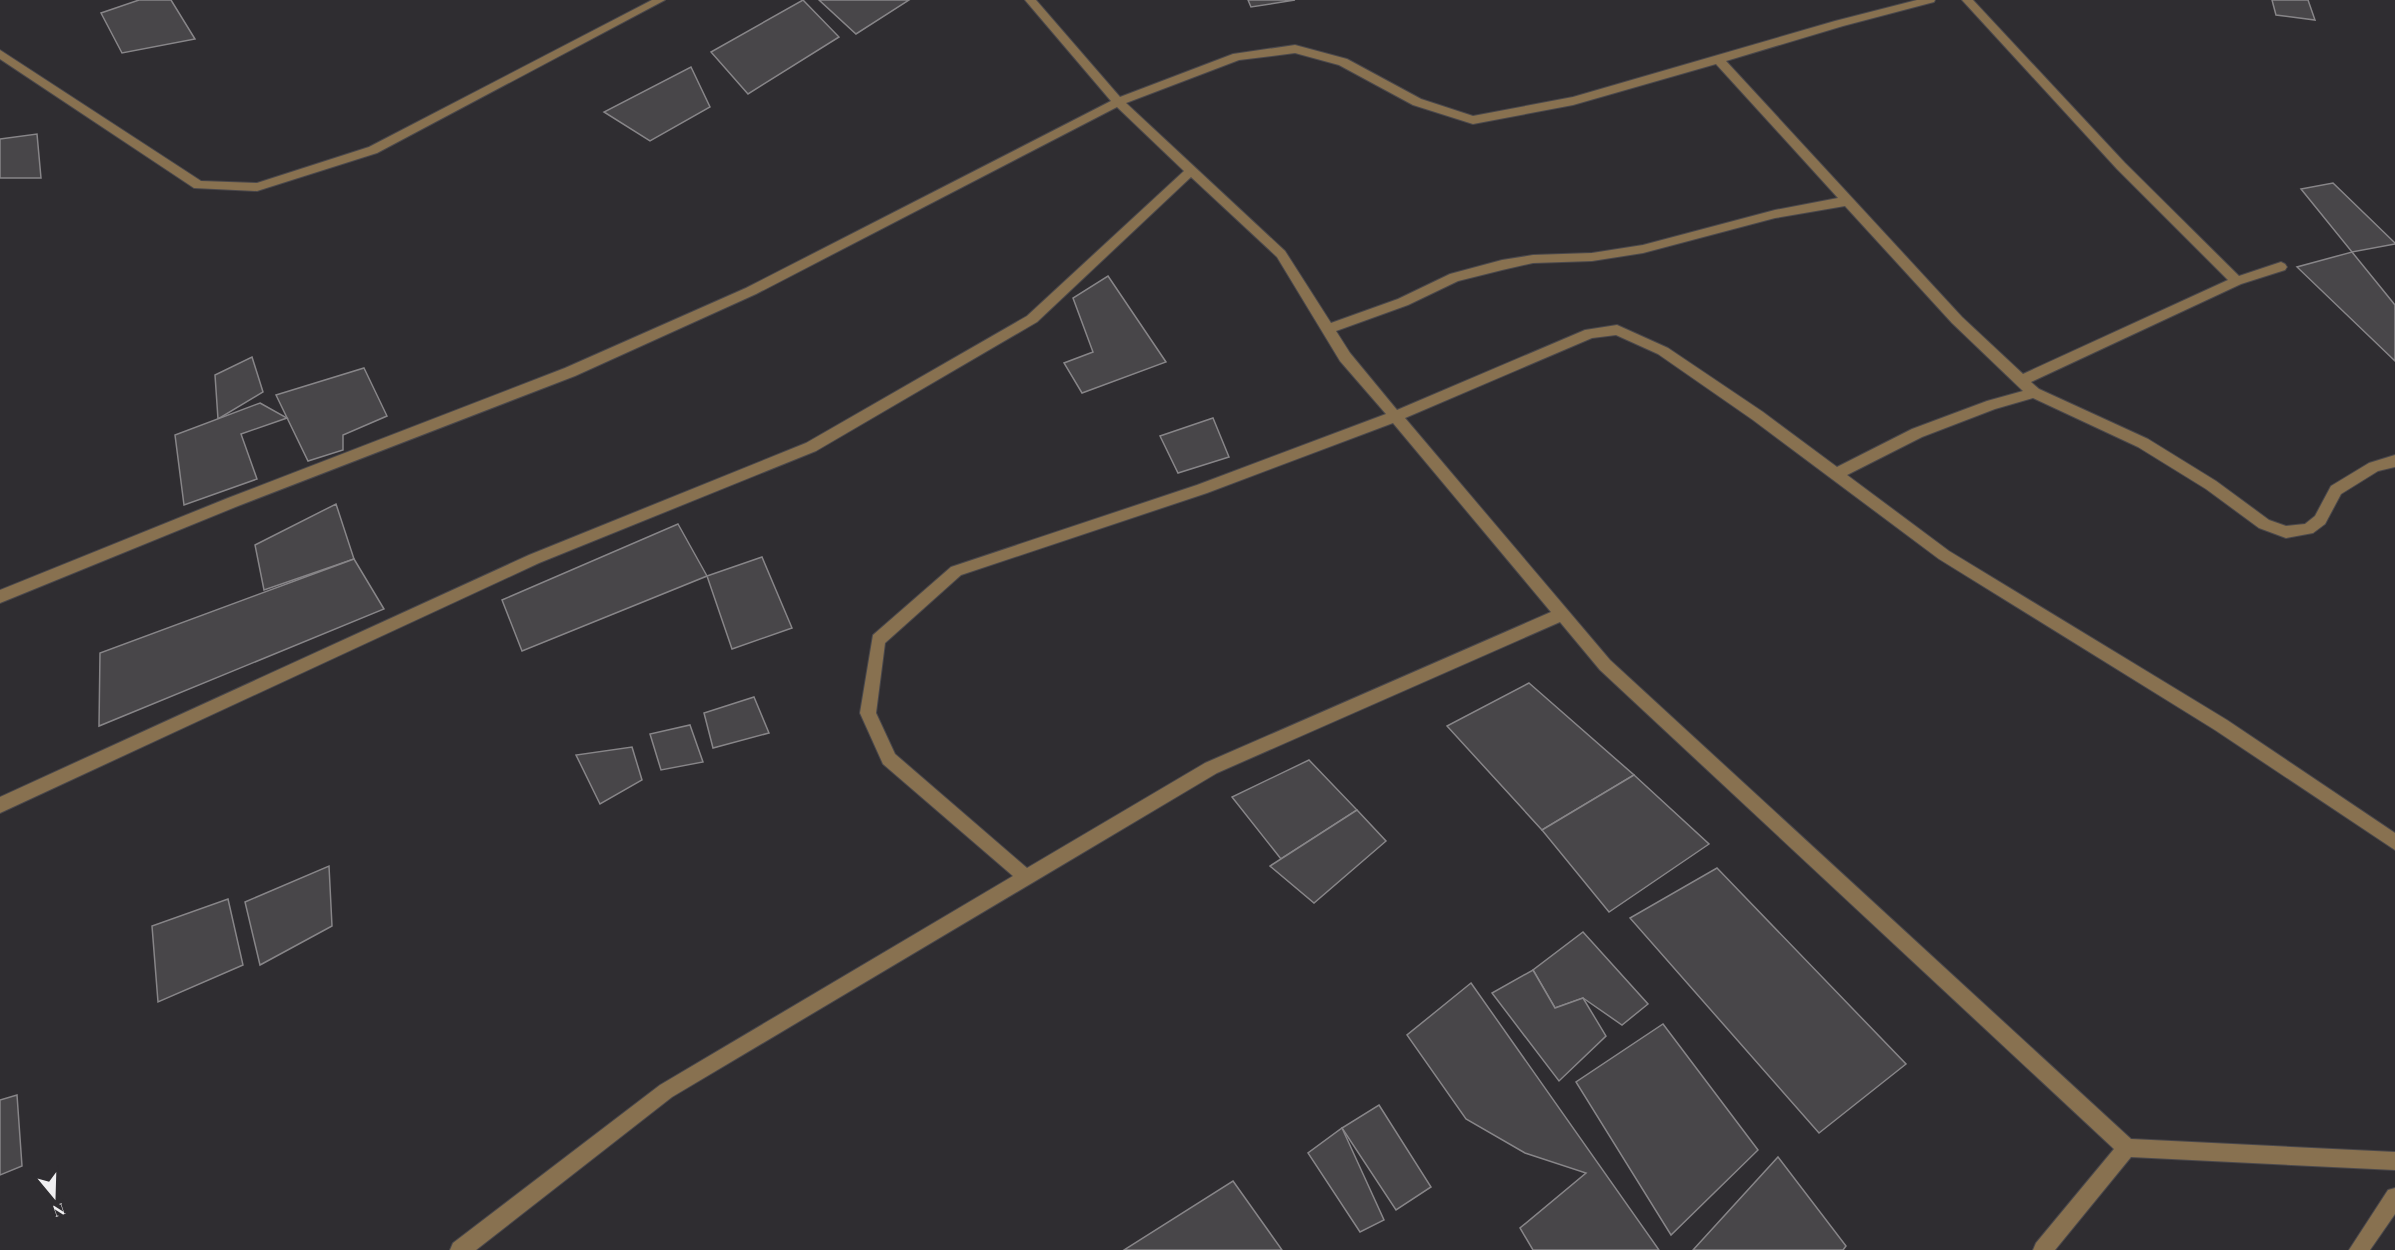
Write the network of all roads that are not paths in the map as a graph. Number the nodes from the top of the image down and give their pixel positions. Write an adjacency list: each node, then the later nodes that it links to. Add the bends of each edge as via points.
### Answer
1 (660, 0): 5 (street, via 373,150 257,187 198,185)
2 (1030, 0): 7 (street)
3 (1930, 0): 6 (street)
4 (1968, 0): 11 (street, via 2121,166)
5 (0, 54)
6 (1718, 60): 7 (street, via 1573,101 1473,120 1417,102 1342,62 1295,49 1237,57); 9 (street)
7 (1118, 102): 8 (street); 18 (street, via 751,291 570,372)
8 (1191, 171): 12 (street, via 1281,254); 20 (street, via 1032,319 811,447 534,559)
9 (1847, 201): 12 (street, via 1775,214 1643,249 1502,265 1454,277 1403,302); 13 (street, via 1957,320)
10 (2282, 267): 11 (street)
11 (2237, 281): 13 (street)
12 (1328, 329): 15 (street, via 1345,357)
13 (2020, 381): 14 (street)
14 (2034, 393): 16 (street, via 2143,443 2264,524 2286,532 2308,529 2320,520 2336,490 2374,467); 17 (street, via 1917,433)
15 (1396, 416): 17 (street, via 1590,333 1617,330 1663,351); 19 (street); 22 (street, via 1202,489 956,571 878,640 868,713 889,759)
16 (2395, 461)
17 (1837, 474): 21 (street, via 1944,555 2221,725)
18 (0, 597)
19 (1563, 614): 22 (street, via 1211,768); 23 (street, via 1605,665)
20 (0, 805)
21 (2395, 842)
22 (1027, 878): 26 (street, via 666,1091)
23 (2127, 1148): 24 (street); 27 (street)
24 (2395, 1161)
25 (2395, 1197): 28 (street)
26 (460, 1250)
27 (2043, 1250)
28 (2358, 1250)

